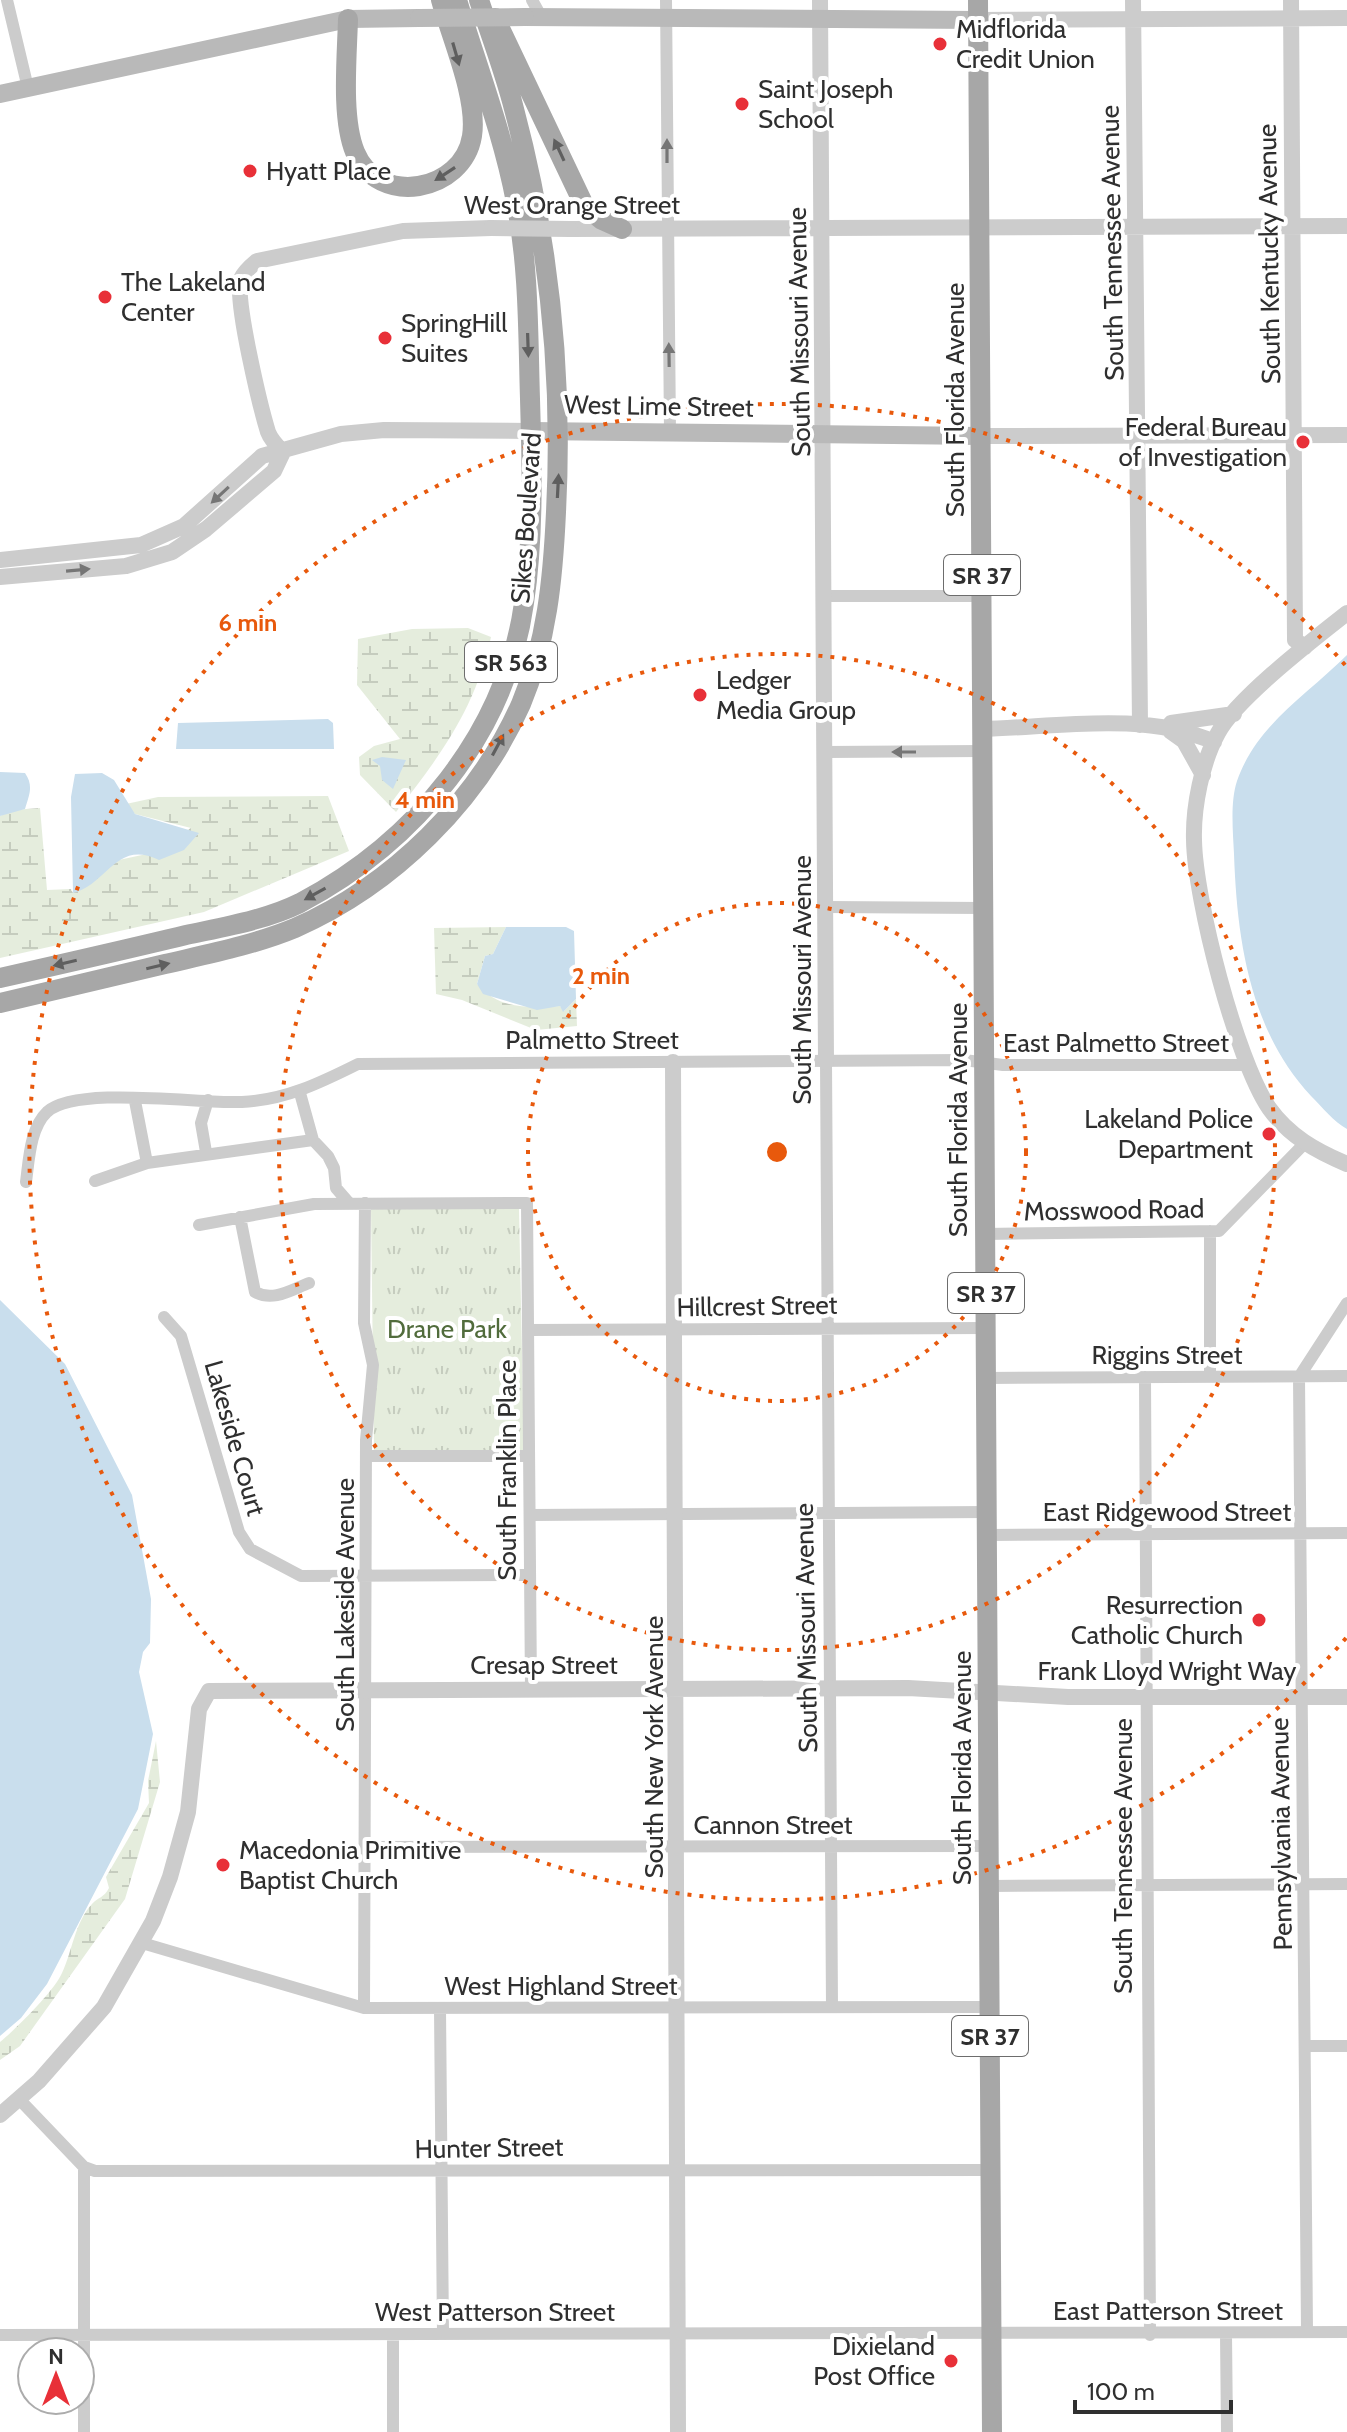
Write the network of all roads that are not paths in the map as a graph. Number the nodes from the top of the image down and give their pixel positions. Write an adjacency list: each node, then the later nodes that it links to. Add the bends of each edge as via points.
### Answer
1 (7, 0): 16 (street)
2 (441, 0): 10 (main road, one-way to 10, via 471,107 472,135 464,160 446,177 425,186 396,187 372,176 355,154 348,127)
3 (457, 0): 25 (main road, Sikes Boulevard / SR 563, one-way to 25, via 516,200 526,267)
4 (479, 0): 26 (main road, Sikes Boulevard / SR 563, via 514,108 533,193 547,271)
5 (486, 0): 23 (main road, one-way to 5, via 584,205)
6 (1133, 0): 14 (street, South Tennessee Avenue)
7 (1291, 0): 13 (street, South Kentucky Avenue)
8 (820, 8): 9 (main road); 11 (main road); 20 (street, South Missouri Avenue)
9 (666, 9): 12 (main road); 24 (street, one-way to 9)
10 (348, 10): 12 (main road, bridge, via 419,18); 16 (main road)
11 (978, 10): 14 (street); 21 (main road, South Florida Avenue / SR 37)
12 (533, 12)
13 (1291, 17): 14 (street); 15 (street); 18 (street, South Kentucky Avenue)
14 (1133, 18): 22 (street, South Tennessee Avenue)
15 (1347, 18)
16 (28, 88): 17 (main road)
17 (0, 94)
18 (1292, 226): 19 (street, West Orange Street); 22 (street, West Orange Street); 29 (street, South Kentucky Avenue)
19 (1347, 226)
20 (822, 228): 21 (street, West Orange Street); 24 (street, West Orange Street); 28 (street, South Missouri Avenue)
21 (980, 228): 22 (street, West Orange Street); 31 (main road, South Florida Avenue / SR 37)
22 (1136, 228): 32 (street, South Tennessee Avenue)
23 (622, 229): 24 (street, West Orange Street); 33 (street, West Orange Street, bridge, via 403,231 257,261 240,285 269,434)
24 (668, 229): 27 (street, one-way to 24)
25 (531, 431): 26 (main road, West Lime Street); 33 (street, West Lime Street, via 384,430 341,434); 44 (main road, Sikes Boulevard / SR 563, via 524,606 511,662)
26 (559, 431): 27 (main road, West Lime Street); 49 (main road, Sikes Boulevard / SR 563, one-way to 26, via 456,808 489,763 521,703 552,594)
27 (670, 433): 28 (main road, West Lime Street)
28 (824, 434): 31 (main road, West Lime Street); 36 (street, South Missouri Avenue)
29 (1295, 434): 30 (street); 32 (street); 39 (street, South Kentucky Avenue, via 1295,640)
30 (1347, 435)
31 (980, 436): 32 (street); 37 (main road, South Florida Avenue / SR 37)
32 (1137, 436): 41 (street, South Tennessee Avenue)
33 (283, 452): 34 (street, West Lime Street, one-way to 34, via 262,456 184,526 141,545); 35 (street, one-way to 33, via 126,566 172,552 274,471)
34 (0, 560)
35 (0, 577)
36 (826, 596): 37 (street); 46 (street, South Missouri Avenue)
37 (982, 596): 42 (main road, South Florida Avenue / SR 37)
38 (1347, 613): 39 (street)
39 (1305, 647): 40 (street)
40 (1234, 714): 41 (street); 43 (street)
41 (1149, 725): 42 (street); 43 (street, via 1186,730); 47 (street, via 1179,736)
42 (982, 729): 45 (main road, South Florida Avenue / SR 37)
43 (1214, 742): 47 (street)
44 (475, 744): 48 (main road, Sikes Boulevard / SR 563, via 444,787); 49 (main road, via 475,754 421,826)
45 (982, 751): 46 (street, one-way to 46); 52 (main road, South Florida Avenue / SR 37)
46 (826, 752): 50 (street, South Missouri Avenue)
47 (1203, 775): 58 (street, via 1195,861)
48 (394, 837): 51 (main road, via 382,861); 53 (main road, Sikes Boulevard / SR 563, one-way to 53, via 344,878 296,905 240,923)
49 (411, 853): 51 (main road, Sikes Boulevard / SR 563)
50 (826, 907): 52 (street); 56 (street, South Missouri Avenue)
51 (331, 908): 54 (main road, Sikes Boulevard / SR 563, one-way to 51, via 217,952 295,928)
52 (983, 908): 57 (main road, South Florida Avenue / SR 37)
53 (0, 978)
54 (0, 1003)
55 (673, 1062): 56 (street, Palmetto Street); 59 (street, Palmetto Street, via 358,1064); 80 (street, South New York Avenue)
56 (826, 1062): 57 (street, Palmetto Street); 78 (street, South Missouri Avenue)
57 (983, 1064): 58 (street, East Palmetto Street); 74 (main road, South Florida Avenue / SR 37)
58 (1248, 1065): 63 (street, via 1269,1108)
59 (300, 1093): 60 (street, via 241,1102); 62 (street)
60 (208, 1100): 61 (street, via 160,1096); 64 (street, via 201,1123)
61 (135, 1101): 65 (street); 68 (street, via 83,1101 51,1109 36,1130)
62 (313, 1140): 64 (street); 69 (street, via 328,1156 336,1188)
63 (1304, 1144): 66 (street); 73 (street, Mosswood Road, via 1219,1231)
64 (206, 1152): 65 (street)
65 (147, 1163): 67 (street)
66 (1347, 1164)
67 (95, 1181)
68 (26, 1182)
69 (349, 1203): 70 (street); 71 (street)
70 (365, 1203): 81 (street, South Franklin Place, via 527,1203); 87 (street, South Lakeside Avenue, via 364,1323 373,1365)
71 (240, 1217): 72 (street); 75 (street, via 255,1292 277,1296)
72 (199, 1225)
73 (1210, 1231): 74 (street, Mosswood Road); 84 (street)
74 (984, 1234): 79 (main road, South Florida Avenue / SR 37)
75 (309, 1283)
76 (1347, 1303): 85 (street)
77 (164, 1317): 98 (street, Lakeside Court, via 181,1336 244,1542 293,1575)
78 (827, 1327): 79 (street, Hillcrest Street); 80 (street, Hillcrest Street); 90 (street, South Missouri Avenue)
79 (986, 1328): 86 (main road, South Florida Avenue / SR 37)
80 (675, 1329): 81 (street, Hillcrest Street); 91 (street, South New York Avenue)
81 (528, 1330): 88 (street, South Franklin Place)
82 (1347, 1376): 85 (street, Riggins Street)
83 (1145, 1377): 84 (street, Riggins Street); 86 (street, Riggins Street); 95 (street, South Tennessee Avenue)
84 (1210, 1377): 85 (street, Riggins Street)
85 (1299, 1377): 93 (street, Pennsylvania Avenue)
86 (986, 1378): 89 (main road, South Florida Avenue / SR 37)
87 (368, 1456): 88 (street); 98 (street, South Lakeside Avenue)
88 (529, 1456): 92 (street, South Franklin Place)
89 (987, 1512): 90 (street); 96 (main road, South Florida Avenue / SR 37)
90 (829, 1513): 91 (street); 100 (street, South Missouri Avenue)
91 (676, 1514): 92 (street); 99 (street, South New York Avenue)
92 (530, 1515): 97 (street, South Franklin Place)
93 (1299, 1533): 94 (street, East Ridgewood Street); 95 (street, East Ridgewood Street); 105 (street, Pennsylvania Avenue)
94 (1347, 1533)
95 (1145, 1534): 96 (street, East Ridgewood Street); 104 (street, South Tennessee Avenue)
96 (987, 1535): 103 (main road, South Florida Avenue / SR 37)
97 (530, 1575): 98 (street, Lakeside Court); 102 (street, South Franklin Place)
98 (367, 1577): 101 (street, South Lakeside Avenue)
99 (677, 1688): 100 (street, Cresap Street); 102 (street, Cresap Street); 109 (street, South New York Avenue)
100 (831, 1688): 103 (street, Cresap Street); 110 (street, South Missouri Avenue)
101 (367, 1690): 102 (street, Cresap Street); 108 (street, South Lakeside Avenue); 115 (street, Cresap Street, via 214,1690 201,1700 188,1812 170,1877)
102 (531, 1690)
103 (988, 1692): 104 (street, Frank Lloyd Wright Way); 107 (main road, South Florida Avenue / SR 37)
104 (1146, 1696): 105 (street, Frank Lloyd Wright Way); 112 (street, South Tennessee Avenue)
105 (1302, 1696): 106 (street, Frank Lloyd Wright Way); 113 (street, Pennsylvania Avenue)
106 (1347, 1697)
107 (988, 1846): 110 (street, Cannon Street); 114 (main road, South Florida Avenue / SR 37)
108 (365, 1847): 109 (street, Cannon Street); 118 (street, South Lakeside Avenue)
109 (678, 1847): 110 (street, Cannon Street); 120 (street, South New York Avenue)
110 (831, 1847): 116 (street, South Missouri Avenue)
111 (1347, 1884): 113 (street)
112 (1146, 1885): 113 (street); 114 (street); 138 (street, South Tennessee Avenue)
113 (1301, 1885): 121 (street, Pennsylvania Avenue)
114 (989, 1886): 117 (main road, South Florida Avenue / SR 37)
115 (142, 1943): 118 (street, West Highland Street); 123 (street, via 104,2007)
116 (832, 2007): 117 (street, West Highland Street); 120 (street, West Highland Street)
117 (989, 2007): 127 (main road, South Florida Avenue / SR 37)
118 (364, 2008): 119 (street, West Highland Street)
119 (440, 2008): 120 (street, West Highland Street); 128 (street)
120 (677, 2008): 126 (street, South New York Avenue)
121 (1305, 2046): 122 (street); 129 (street, Pennsylvania Avenue)
122 (1347, 2046)
123 (19, 2099): 124 (street); 125 (street)
124 (0, 2115)
125 (84, 2167): 128 (street, Hunter Street); 136 (street)
126 (677, 2170): 127 (street, Hunter Street); 128 (street, Hunter Street); 133 (street, South New York Avenue)
127 (990, 2170): 131 (main road, South Florida Avenue / SR 37)
128 (441, 2171): 132 (street)
129 (1307, 2332): 130 (street, East Patterson Street); 134 (street, East Patterson Street)
130 (1347, 2332)
131 (990, 2333): 133 (street, West Patterson Street); 138 (street, East Patterson Street); 142 (main road, South Florida Avenue / SR 37)
132 (443, 2334): 133 (street, West Patterson Street); 137 (street, West Patterson Street)
133 (677, 2334): 141 (street, South New York Avenue)
134 (1226, 2334): 138 (street, East Patterson Street); 143 (street)
135 (0, 2335): 136 (street, West Patterson Street)
136 (84, 2335): 137 (street, West Patterson Street); 139 (street)
137 (393, 2335): 140 (street)
138 (1150, 2335)
139 (84, 2432)
140 (393, 2432)
141 (678, 2432)
142 (992, 2432)
143 (1227, 2432)

